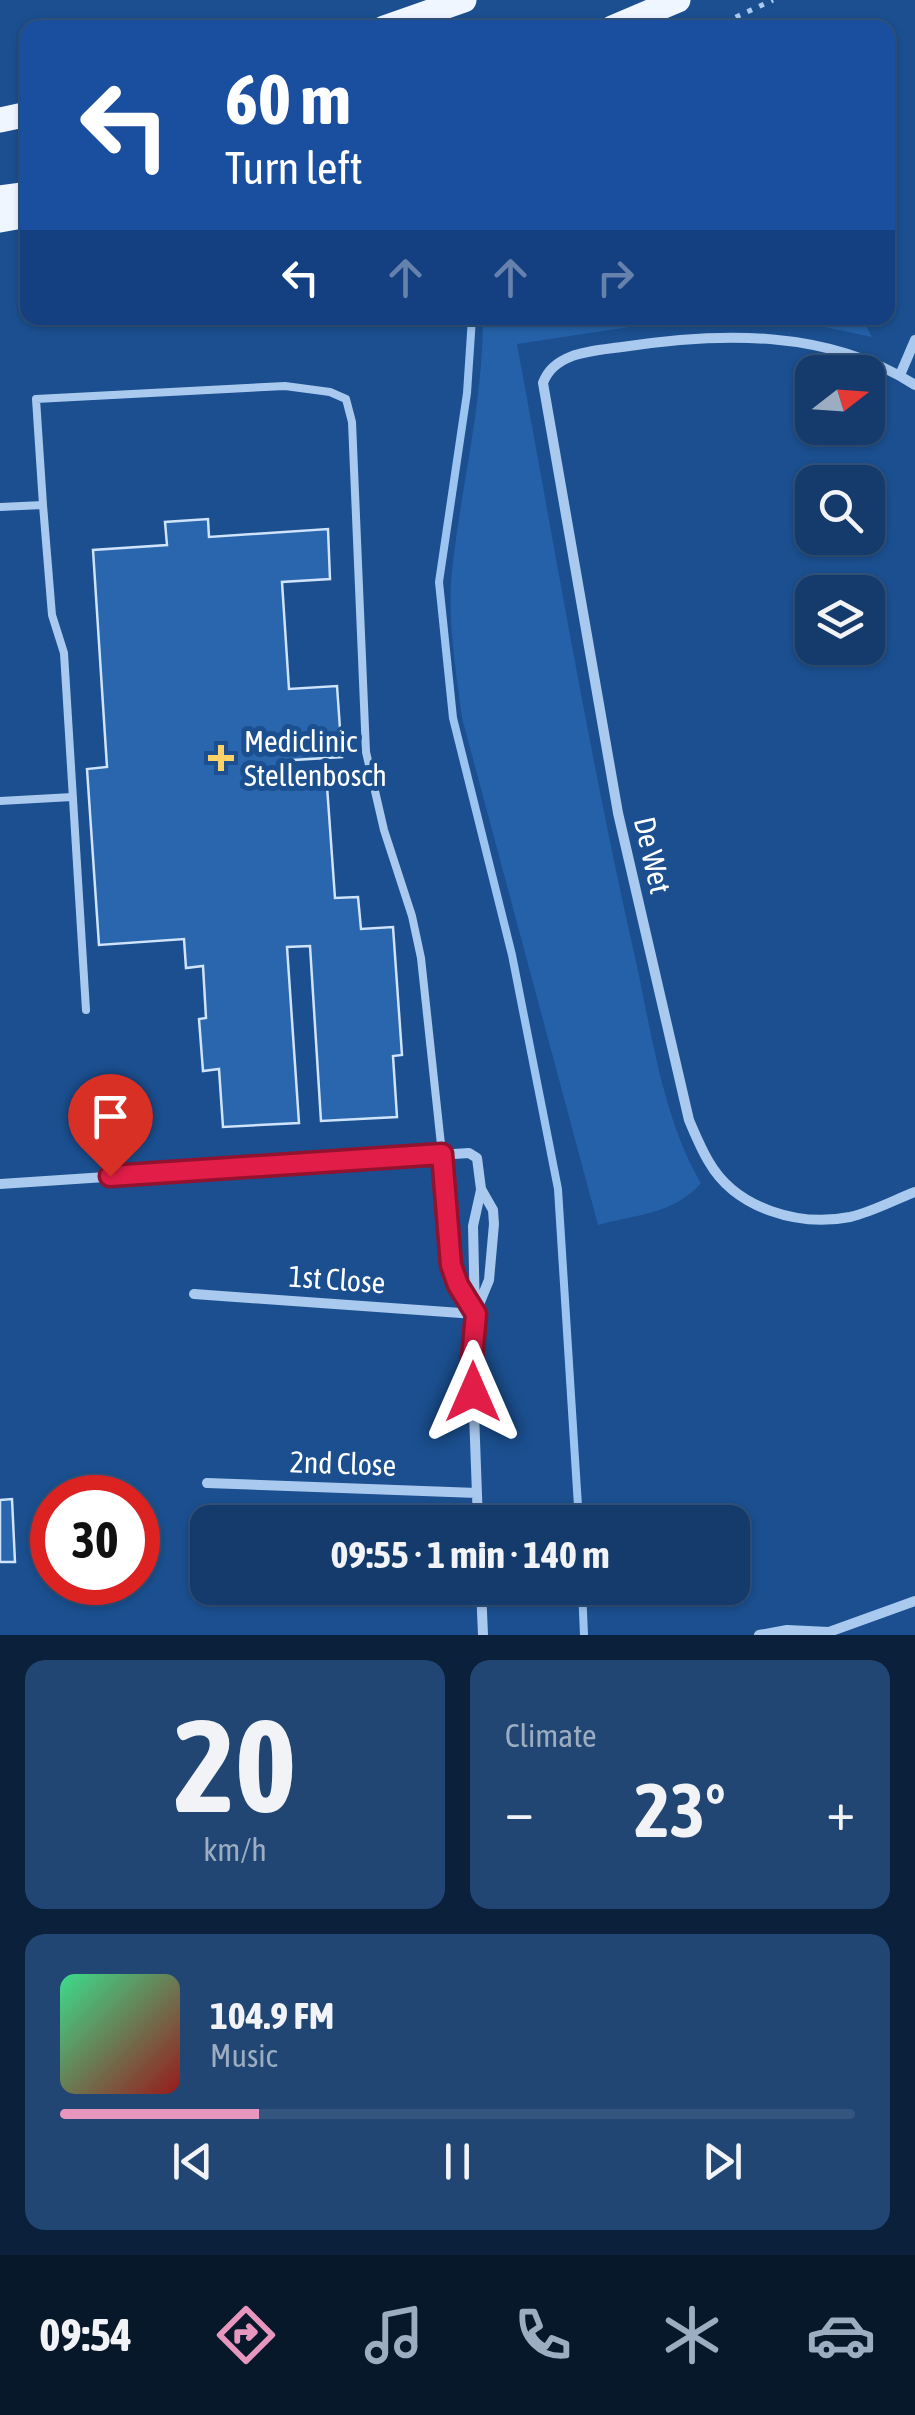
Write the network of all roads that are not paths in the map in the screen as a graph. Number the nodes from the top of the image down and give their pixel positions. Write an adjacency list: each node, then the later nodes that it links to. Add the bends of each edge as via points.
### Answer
1 (464, 0): 3 (main road)
2 (678, 0): 4 (main road)
3 (407, 20)
4 (631, 20)
5 (915, 340): 6 (street)
6 (900, 376): 7 (street); 16 (street, De Wet, via 849,354 796,342 686,337 562,360 543,383 618,813 689,1120 710,1164 755,1206 826,1220)
7 (915, 385)
8 (42, 505): 9 (lane); 10 (lane, via 52,614 64,654); 13 (lane, via 36,398 285,386 346,399 366,752 421,958)
9 (0, 507)
10 (72, 797): 11 (lane); 12 (lane)
11 (0, 801)
12 (86, 1010)
13 (442, 1154): 14 (street); 15 (street, via 476,1158); 18 (street, via 451,1265)
14 (0, 1184)
15 (482, 1189): 18 (street, via 473,1226); 18 (street, via 494,1210 494,1257)
16 (915, 1192)
17 (194, 1294): 18 (street, 1st Close)
18 (476, 1314): 20 (street)
19 (207, 1483): 20 (street, 2nd Close)
20 (477, 1493): 21 (street)
21 (477, 1505)
22 (915, 1601): 24 (street)
23 (482, 1605): 25 (street)
24 (828, 1633): 26 (street)
25 (483, 1635)
26 (759, 1635)

